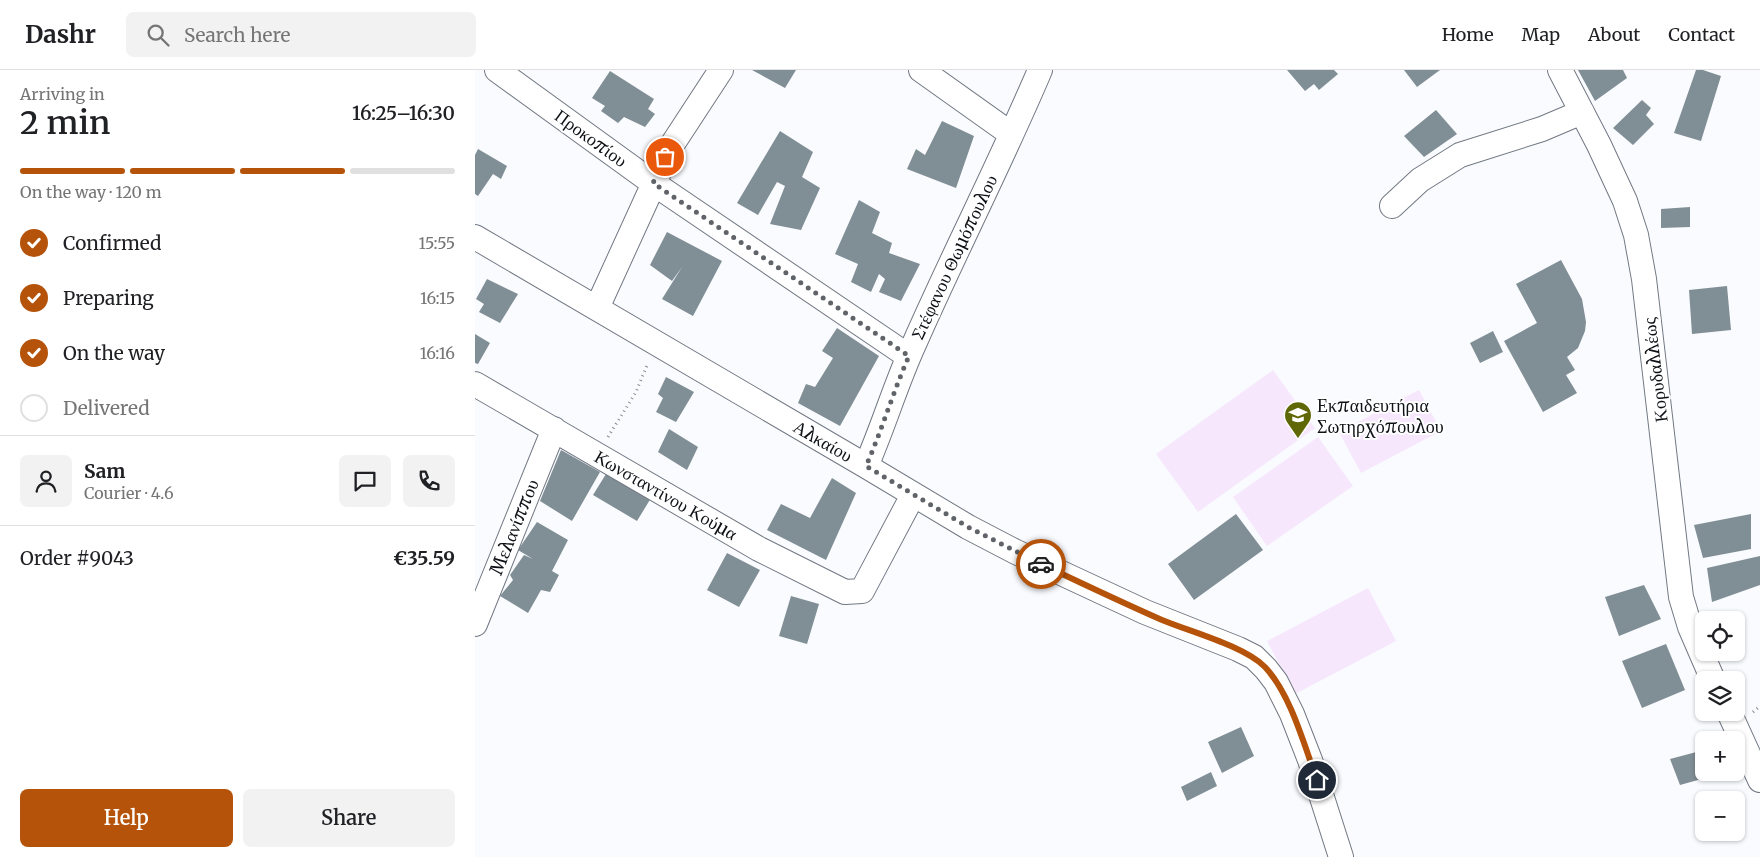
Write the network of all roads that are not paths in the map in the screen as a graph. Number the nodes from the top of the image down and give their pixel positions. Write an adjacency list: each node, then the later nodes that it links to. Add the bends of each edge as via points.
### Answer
1 (497, 70): 8 (street, Προκοπίου)
2 (721, 70): 8 (street, via 677,136)
3 (921, 70): 7 (street)
4 (1040, 70): 7 (street, Στέφανου Θωμόπουλου)
5 (1560, 70): 6 (street, Κορυδαλλέως)
6 (1582, 112): 9 (street, via 1542,130 1460,155 1420,180); 18 (street, Κορυδαλλέως, via 1616,182 1639,244 1681,597)
7 (1011, 134): 12 (street, Στέφανου Θωμόπουλου)
8 (653, 183): 11 (street); 12 (street, Προκοπίου)
9 (1392, 206)
10 (475, 238): 11 (street, Αλκαίου)
11 (597, 308): 15 (street, Αλκαίου)
12 (909, 356): 15 (street, Στέφανου Θωμόπουλου)
13 (475, 384): 14 (street, Κωνσταντίνου Κούμα)
14 (554, 430): 16 (street, Κωνσταντίνου Κούμα, via 759,549 845,592 862,591); 17 (street, Μελανίππου)
15 (866, 466): 16 (street, Αλκαίου)
16 (913, 494): 21 (street, Αλκαίου, via 1015,552 1145,612 1254,657 1276,682 1292,714)
17 (475, 624)
18 (1709, 671)
19 (1733, 721): 20 (street)
20 (1760, 780)
21 (1341, 857)

